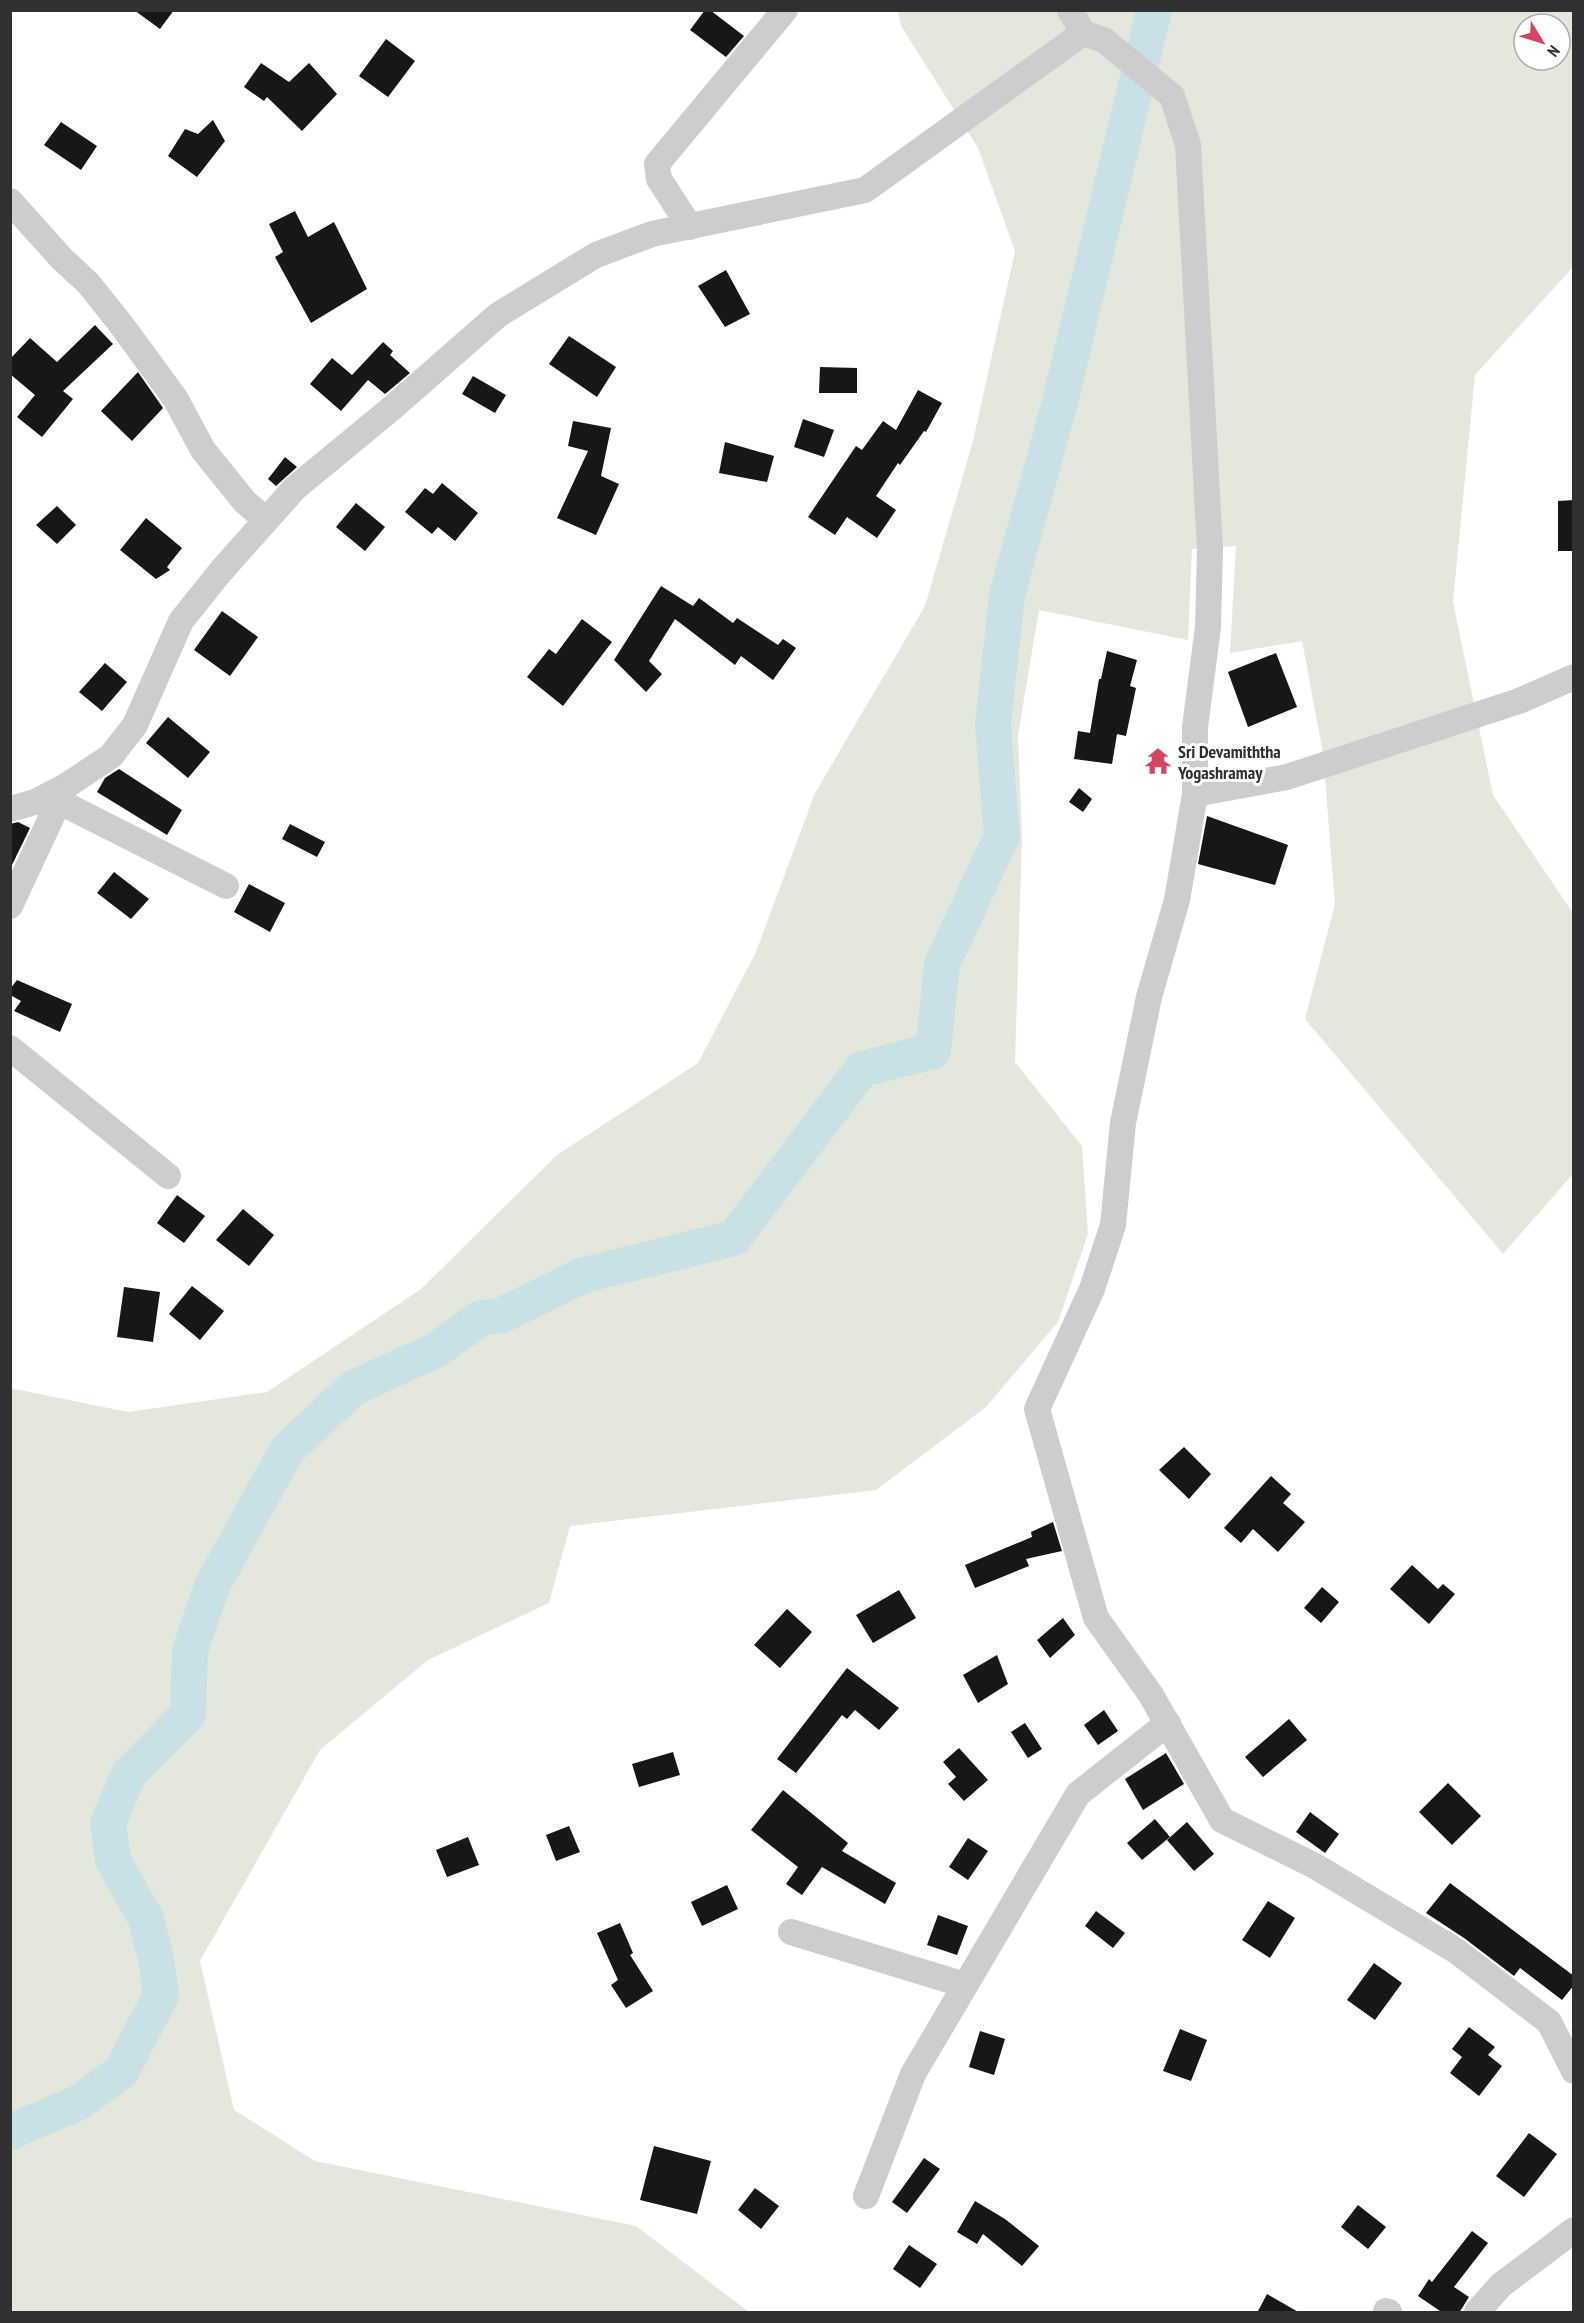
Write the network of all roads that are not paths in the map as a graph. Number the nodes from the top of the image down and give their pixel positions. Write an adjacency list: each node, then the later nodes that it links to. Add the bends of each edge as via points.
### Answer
1 (785, 10): 5 (street, via 657,164 659,179)
2 (1070, 10): 3 (street)
3 (1093, 36): 5 (street, via 865,190); 9 (street, via 1172,96 1188,145 1210,549 1208,627 1195,727)
4 (10, 201): 6 (street, via 108,307 174,398 203,450 245,502)
5 (690, 227): 6 (street, via 652,234 596,255 498,315 295,488)
6 (266, 520): 8 (street, via 181,621 135,725 111,756)
7 (1574, 677): 9 (street, via 1519,701 1287,777)
8 (62, 794): 10 (street); 11 (street); 12 (street)
9 (1195, 794): 15 (street, via 1177,900 1149,997 1123,1123 1113,1225 1092,1289 1036,1409 1096,1618)
10 (10, 809)
11 (226, 886)
12 (10, 906)
13 (10, 1048): 14 (street)
14 (168, 1176)
15 (1168, 1723): 17 (street, via 1078,1794); 18 (street, via 1222,1820 1315,1866 1455,1950 1549,2022)
16 (791, 1932): 17 (street)
17 (965, 1985): 19 (street, via 913,2074)
18 (1574, 2071)
19 (866, 2196)
20 (1574, 2230): 21 (street, via 1501,2285)
21 (1477, 2313)

